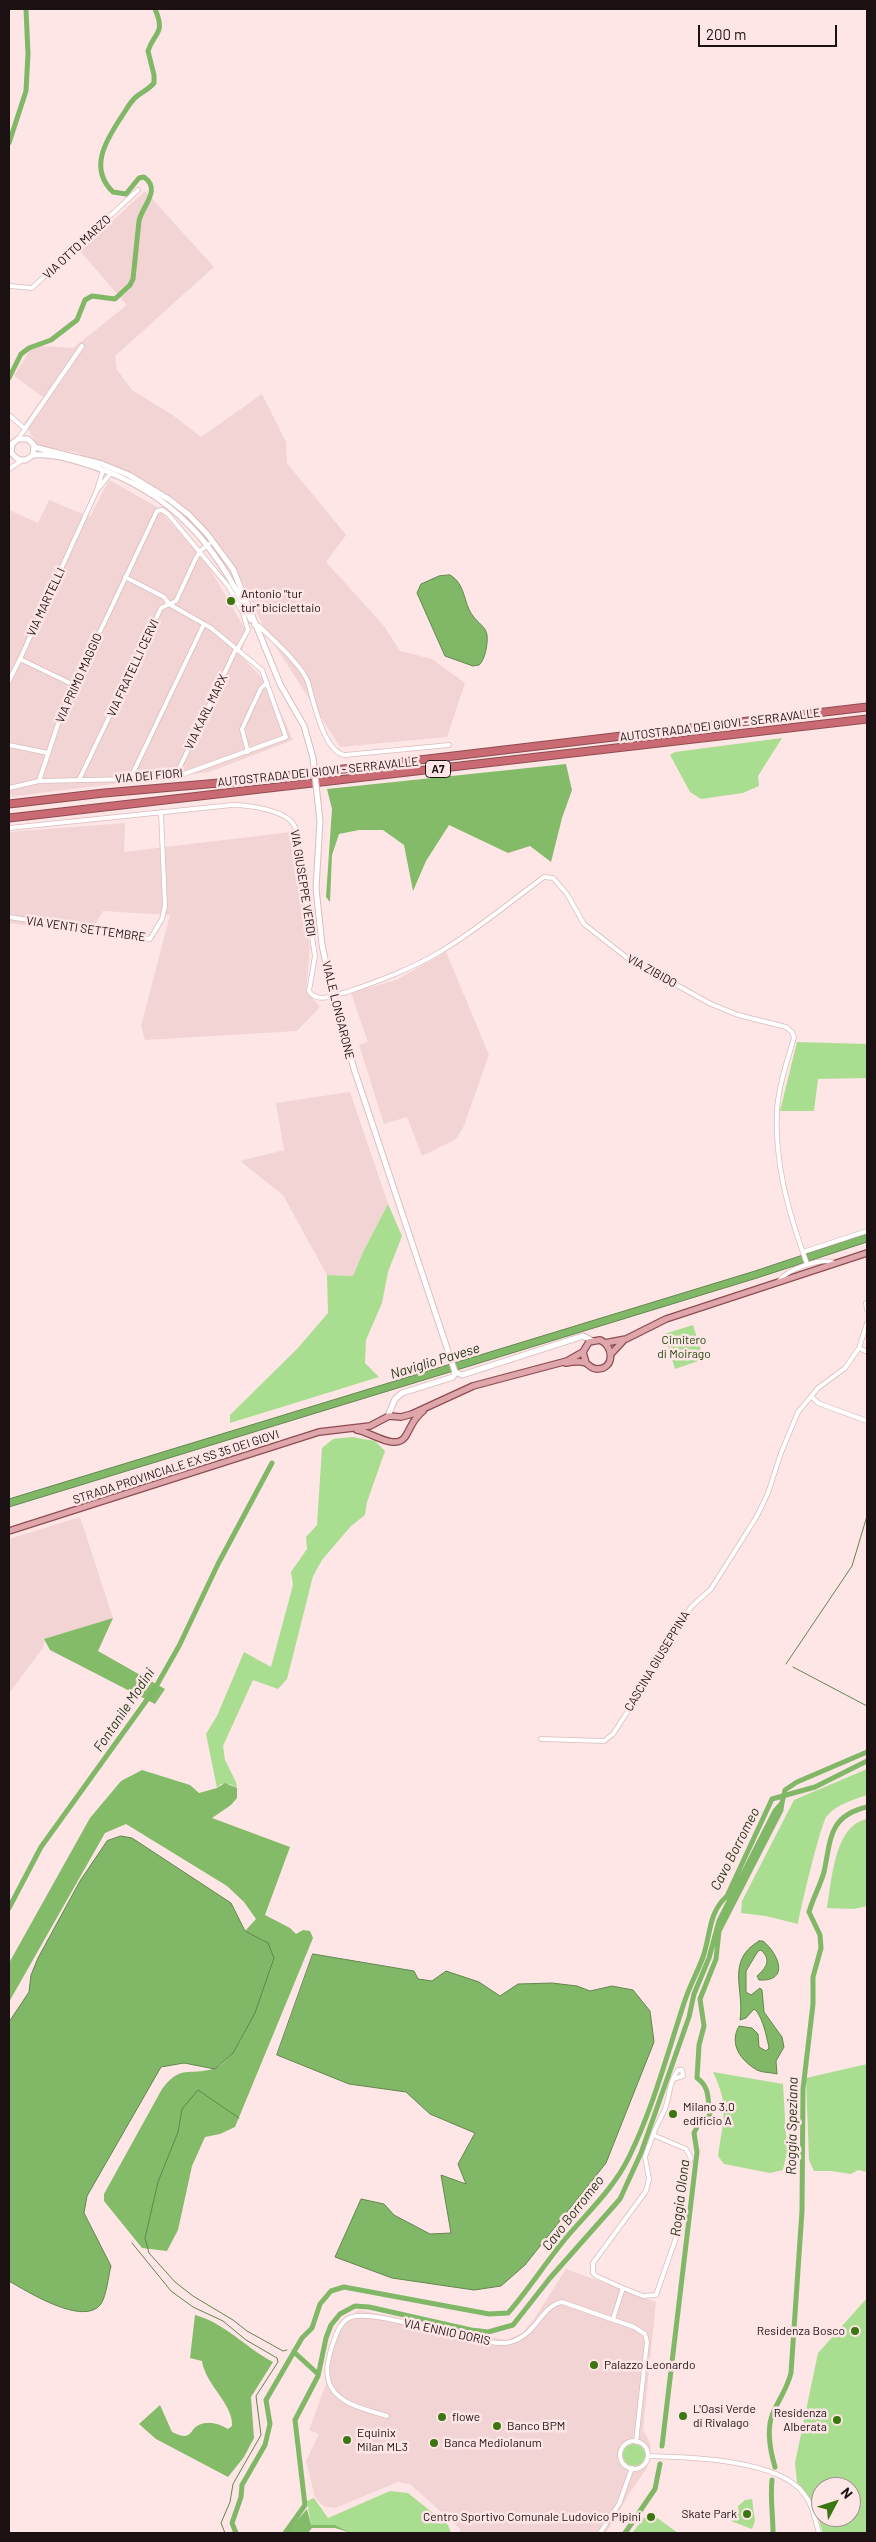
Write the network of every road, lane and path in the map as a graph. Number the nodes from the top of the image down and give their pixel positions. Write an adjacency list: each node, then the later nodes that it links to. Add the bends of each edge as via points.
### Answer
1 (138, 190): 2 (street, VIA OTTO MARZO, via 32,288)
2 (9, 286)
3 (82, 346): 5 (street)
4 (9, 415): 5 (street)
5 (26, 429): 6 (street); 7 (street)
6 (28, 439): 7 (main road); 8 (main road)
7 (13, 441): 9 (main road)
8 (34, 447): 10 (main road); 13 (main road, VIALE LONGARONE)
9 (11, 453): 11 (main road); 12 (street)
10 (33, 456): 11 (main road); 13 (main road, VIALE LONGARONE, via 44,454)
11 (21, 460): 12 (street)
12 (9, 469)
13 (108, 470): 14 (street, VIA MARTELLI); 14 (street, VIA MARTELLI); 15 (main road, VIALE LONGARONE, via 167,504)
14 (97, 490): 22 (street, VIA MARTELLI)
15 (211, 543): 16 (street, VIA FRATELLI CERVI); 20 (main road, VIALE LONGARONE)
16 (200, 551): 17 (street, VIA PRIMO MAGGIO, via 168,514 158,511); 18 (street, VIA FRATELLI CERVI, via 177,598); 21 (street, VIA KARL MARX, via 228,586 243,613 248,630)
17 (125, 577): 18 (street, via 164,597); 25 (street, VIA PRIMO MAGGIO)
18 (168, 604): 19 (street); 34 (street, VIA FRATELLI CERVI, via 161,608)
19 (204, 624): 21 (street); 33 (street)
20 (255, 625): 29 (street, via 305,676 316,711 336,752 345,755); 42 (main road, VIALE LONGARONE, bridge, via 280,684 304,726 313,758 320,821 316,888 322,945)
21 (237, 650): 24 (street, via 262,670); 32 (street, VIA KARL MARX)
22 (20, 659): 23 (street, VIA MARTELLI); 25 (street)
23 (9, 681)
24 (267, 683): 30 (street, via 261,688 242,729); 30 (street, VIA DEI FIORI, via 287,736)
25 (74, 685): 31 (street, VIA PRIMO MAGGIO)
26 (867, 707): 37 (highway, AUTOSTRADA DEI GIOVI - SERRAVALLE / A7, via 242,781)
27 (867, 720): 39 (highway, AUTOSTRADA DEI GIOVI - SERRAVALLE / A7)
28 (9, 745): 31 (street)
29 (449, 745)
30 (248, 752): 32 (street, VIA DEI FIORI)
31 (48, 754): 35 (street, VIA PRIMO MAGGIO)
32 (176, 775): 33 (street, VIA DEI FIORI)
33 (130, 779): 34 (street, VIA DEI FIORI)
34 (79, 780): 35 (street, VIA DEI FIORI)
35 (39, 781): 36 (street, VIA DEI FIORI)
36 (9, 788)
37 (9, 804)
38 (161, 812): 40 (street); 41 (street, VIA VENTI SETTEMBRE, via 165,906 162,919 150,939); 42 (street, VIA GIUSEPPE VERDI, via 224,805 252,806 292,821 315,956 309,991 317,998)
39 (9, 818)
40 (9, 828)
41 (9, 917)
42 (333, 996): 44 (street, VIA ZIBIDO, via 392,976 423,961 463,937 544,877 556,880 584,924 626,957 711,1004 738,1015 786,1027 792,1032 794,1038 779,1095 778,1135 783,1188); 61 (main road, VIALE LONGARONE, via 354,1072)
43 (867, 1231): 44 (street)
44 (803, 1252): 47 (street, VIA ZIBIDO)
45 (867, 1252): 46 (main road)
46 (835, 1263): 47 (street, via 828,1260); 48 (main road)
47 (807, 1264): 48 (street, via 783,1275)
48 (778, 1282): 52 (main road, via 666,1319)
49 (866, 1303): 50 (street)
50 (867, 1310)
51 (867, 1323): 55 (street)
52 (626, 1338): 54 (main road); 58 (main road)
53 (593, 1341): 54 (main road); 56 (main road, STRADA PROVINCIALE EX SS 35 DEI GIOVI); 61 (main road, via 583,1336 462,1375)
54 (605, 1343): 58 (main road)
55 (859, 1348): 57 (street); 62 (street, CASCINA GIUSEPPINA, via 838,1375)
56 (583, 1352): 59 (main road); 60 (main road, STRADA PROVINCIALE EX SS 35 DEI GIOVI)
57 (867, 1352)
58 (611, 1354): 59 (main road, STRADA PROVINCIALE EX SS 35 DEI GIOVI, via 608,1364 602,1368 592,1368)
59 (586, 1363): 60 (main road, STRADA PROVINCIALE EX SS 35 DEI GIOVI)
60 (556, 1364): 63 (main road, STRADA PROVINCIALE EX SS 35 DEI GIOVI, via 473,1386)
61 (455, 1372): 65 (main road, via 452,1377 402,1393 395,1399)
62 (811, 1396): 66 (street, via 819,1404); 71 (street, CASCINA GIUSEPPINA, via 798,1412 780,1453 768,1493 744,1539 711,1589 691,1607 670,1638 658,1665 613,1734 604,1741)
63 (429, 1406): 64 (main road, STRADA PROVINCIALE EX SS 35 DEI GIOVI); 68 (main road, STRADA PROVINCIALE EX SS 35 DEI GIOVI, via 412,1422)
64 (398, 1416): 65 (main road, STRADA PROVINCIALE EX SS 35 DEI GIOVI); 68 (main road, via 406,1423)
65 (386, 1418): 67 (main road, STRADA PROVINCIALE EX SS 35 DEI GIOVI, via 373,1426); 69 (main road, via 379,1431)
66 (867, 1421)
67 (350, 1428): 69 (main road, STRADA PROVINCIALE EX SS 35 DEI GIOVI); 70 (main road, STRADA PROVINCIALE EX SS 35 DEI GIOVI, via 319,1432)
68 (407, 1432): 69 (main road, STRADA PROVINCIALE EX SS 35 DEI GIOVI, via 398,1442)
69 (386, 1441)
70 (9, 1531)
71 (541, 1739)
72 (673, 2079): 73 (street)
73 (653, 2135): 74 (street, via 645,2157 649,2179 646,2191 593,2263 596,2276); 74 (street, via 686,2149 691,2158 682,2187 677,2235 656,2295 643,2296)
74 (623, 2288): 75 (street)
75 (612, 2319): 76 (street, VIA ENNIO DORIS, via 558,2302 524,2336 502,2343 379,2318 350,2317 343,2322 328,2358 330,2383 341,2398); 77 (street, VIA ENNIO DORIS, via 642,2330 647,2338)
76 (387, 2416)
77 (636, 2442): 78 (street, via 643,2445); 79 (street, via 626,2444 621,2455 623,2463)
78 (648, 2456): 79 (street, via 642,2466); 81 (street, via 727,2462 783,2476 805,2494)
79 (632, 2468): 80 (street, via 619,2504)
80 (600, 2533)
81 (819, 2533)

